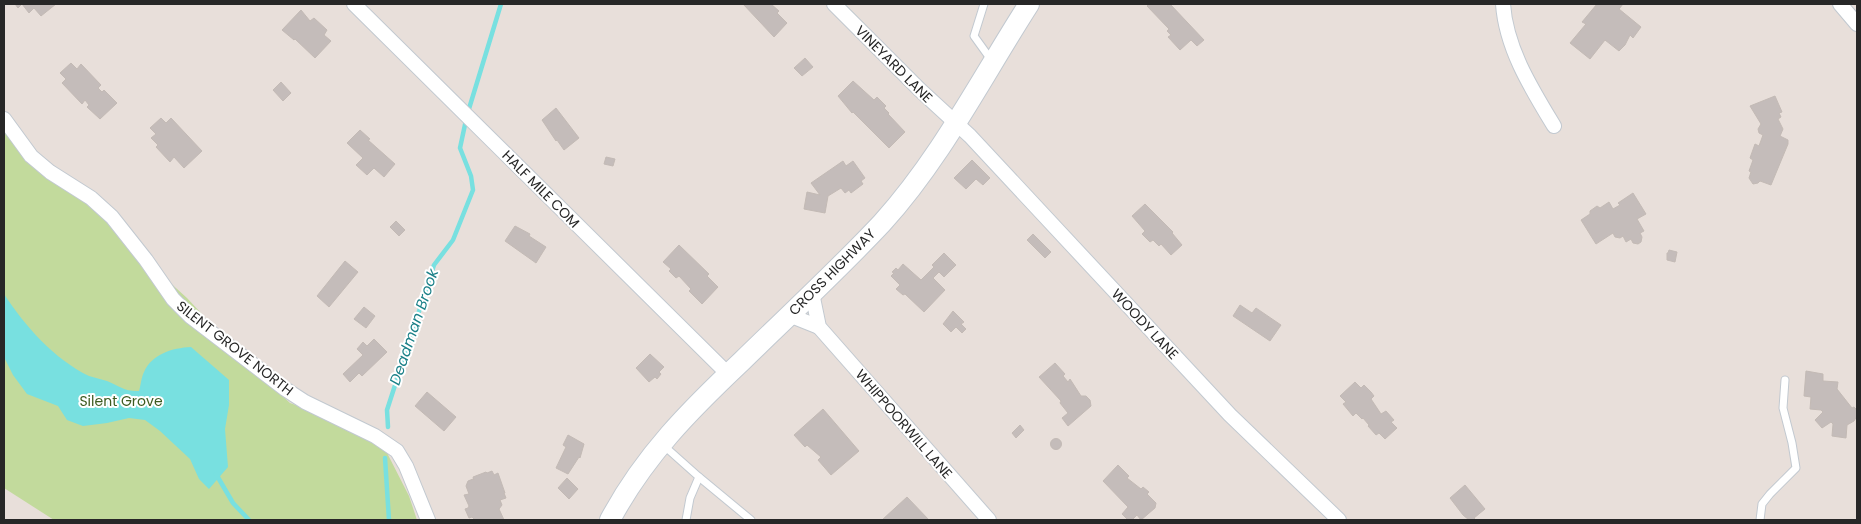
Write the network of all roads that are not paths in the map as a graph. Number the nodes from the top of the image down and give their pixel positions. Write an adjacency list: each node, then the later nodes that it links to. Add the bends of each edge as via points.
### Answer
1 (354, 4): 15 (street, HALF MILE COM)
2 (834, 4): 10 (street, VINEYARD LANE)
3 (984, 4): 8 (lane, via 974,36)
4 (1029, 4): 8 (street, CROSS HIGHWAY)
5 (1503, 4): 11 (street, via 1510,41)
6 (1840, 4): 7 (street)
7 (1857, 24)
8 (992, 62): 10 (street, CROSS HIGHWAY)
9 (4, 119): 19 (street, SILENT GROVE NORTH, via 31,156 91,198 112,217 191,318 305,402 375,436 397,451)
10 (955, 123): 12 (street, CROSS HIGHWAY, via 907,194); 24 (street, WOODY LANE, via 1230,415)
11 (1554, 126)
12 (812, 292): 13 (street, CROSS HIGHWAY); 14 (street)
13 (789, 315): 14 (street, WHIPPOORWILL LANE); 15 (street, CROSS HIGHWAY)
14 (819, 327): 23 (street, WHIPPOORWILL LANE)
15 (728, 374): 17 (street, CROSS HIGHWAY)
16 (1785, 380): 25 (lane, via 1783,408 1796,468 1762,504)
17 (661, 443): 18 (lane); 20 (street, CROSS HIGHWAY)
18 (699, 477): 21 (lane, via 690,498); 22 (lane)
19 (428, 520)
20 (610, 520)
21 (686, 520)
22 (751, 520)
23 (989, 520)
24 (1339, 520)
25 (1760, 520)

